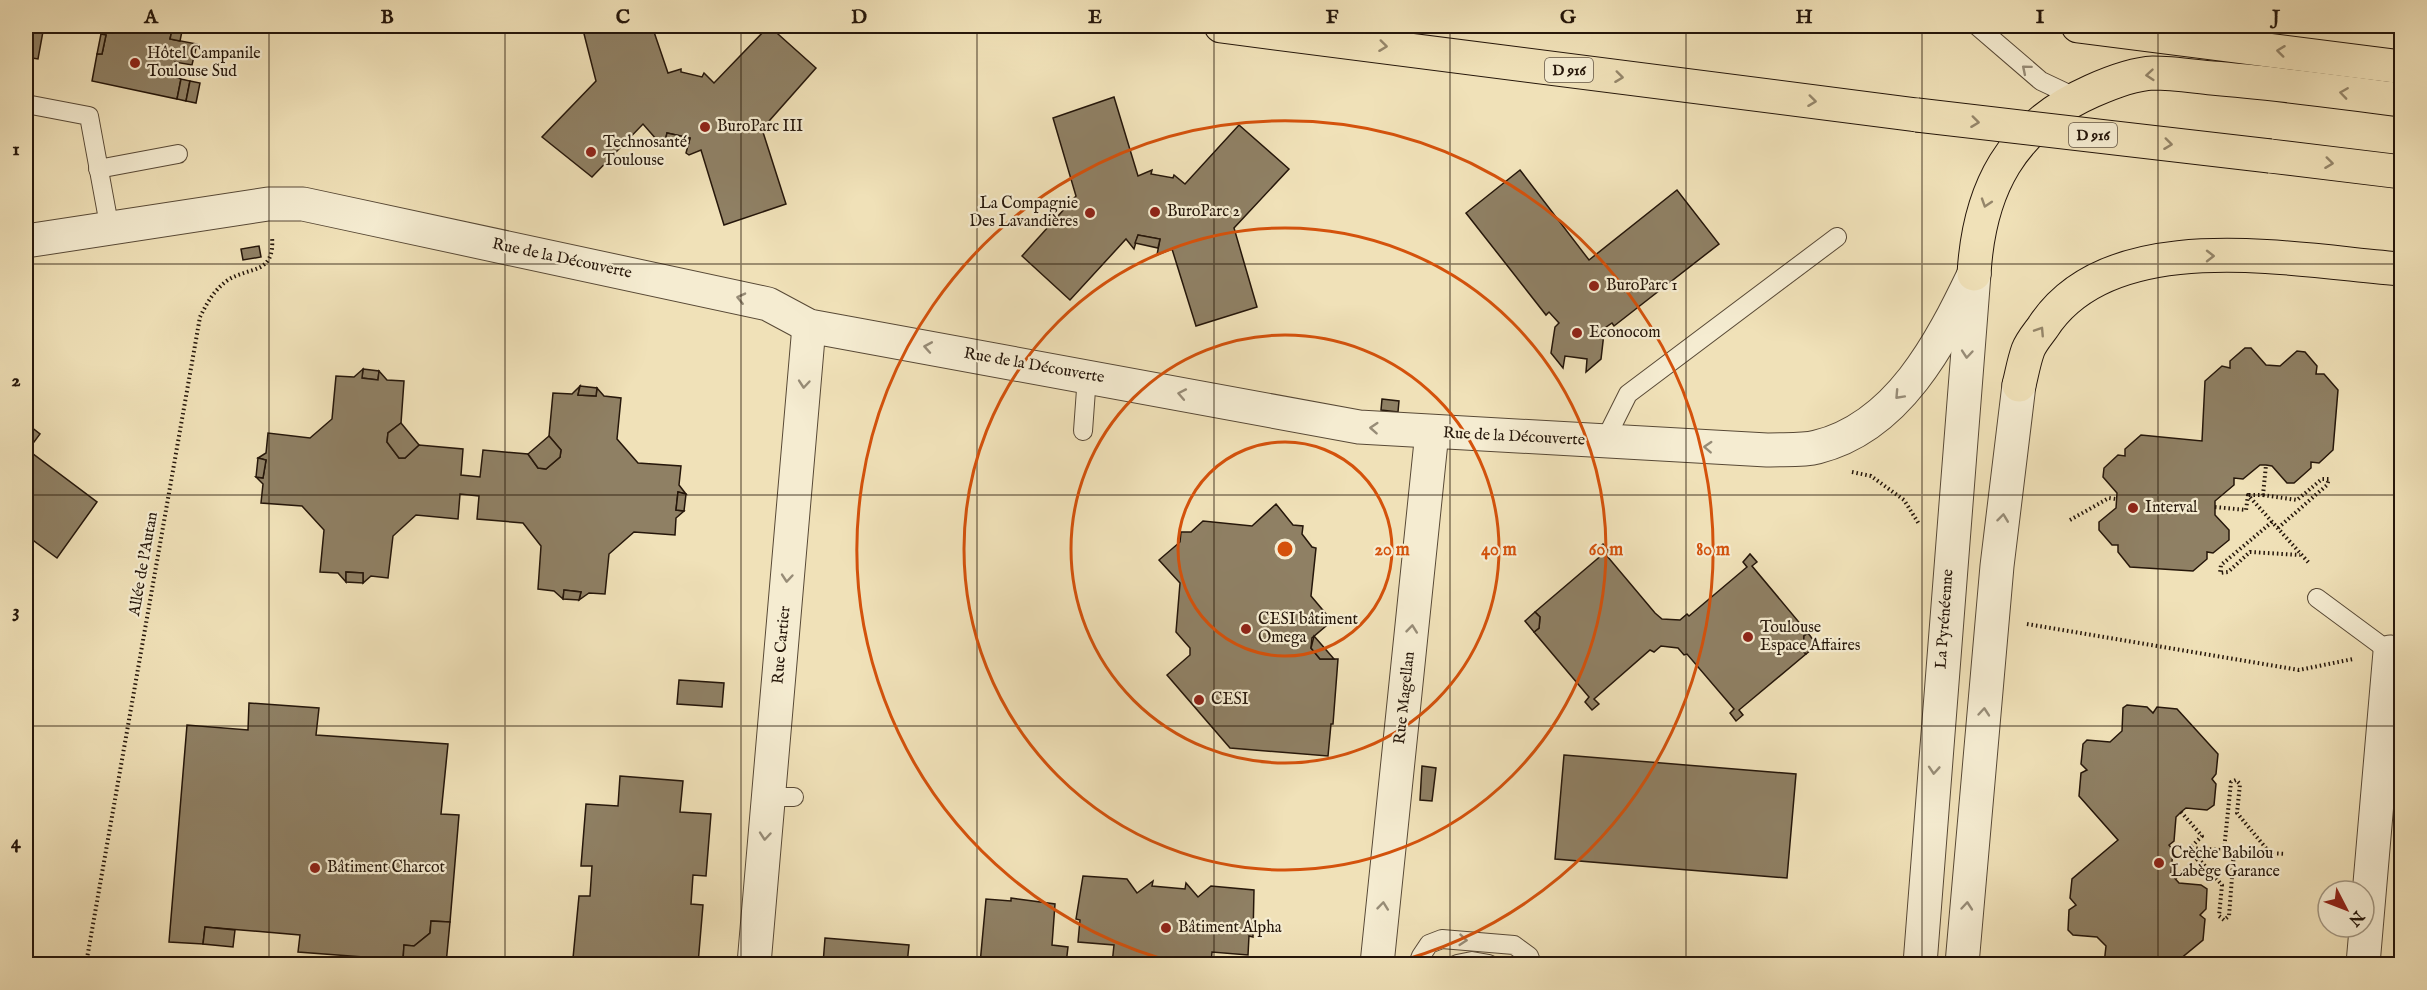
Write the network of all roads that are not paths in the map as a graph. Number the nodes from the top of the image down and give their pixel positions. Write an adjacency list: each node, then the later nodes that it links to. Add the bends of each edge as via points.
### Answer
1 (1221, 26): 10 (highway, D 916, one-way to 10, bridge, via 1917,115)
2 (1977, 26): 5 (lane, one-way to 2, via 2041,81)
3 (2078, 26): 4 (highway, one-way to 3)
4 (2402, 67)
5 (2077, 98): 6 (highway, one-way to 5, via 2259,81 2151,73 2113,82); 15 (highway, one-way to 15, via 2038,124 2014,149 1994,180 1976,240)
6 (2402, 100)
7 (26, 104): 9 (lane, via 88,116)
8 (178, 154): 9 (lane)
9 (98, 169): 11 (lane)
10 (2402, 171)
11 (110, 230): 13 (street, Rue de la Découverte); 16 (street, Rue de la Découverte, one-way to 11, via 768,304 303,204 268,204)
12 (1837, 237): 21 (lane, via 1628,394)
13 (26, 242)
14 (2402, 269): 18 (highway, one-way to 14, via 2029,348 2052,312 2076,290 2139,263 2192,256 2257,256)
15 (1974, 274): 21 (street, Rue de la Découverte, one-way to 21, via 1946,331 1911,382 1882,412 1852,433 1817,448 1767,450); 31 (street, La Pyrénéenne, one-way to 31)
16 (809, 326): 17 (street, Rue de la Découverte, one-way to 16); 25 (street, Rue Cartier, one-way to 25, via 781,797)
17 (1087, 376): 19 (lane); 20 (street, Rue de la Découverte, one-way to 17, via 1359,427)
18 (2019, 385): 32 (street, one-way to 18, via 1997,566)
19 (1083, 431)
20 (1432, 432): 21 (street, Rue de la Découverte, via 1548,427); 26 (street, Rue Magellan, one-way to 20)
21 (1604, 442)
22 (2317, 598): 23 (lane)
23 (2396, 653): 24 (street)
24 (2387, 858): 33 (street)
25 (754, 964)
26 (1377, 964)
27 (1418, 964): 30 (lane, one-way to 30, via 1430,944 1442,939 1514,945 1529,956)
28 (1457, 964): 29 (lane)
29 (1489, 964)
30 (1532, 964)
31 (1920, 964)
32 (1962, 964)
33 (2364, 964)

